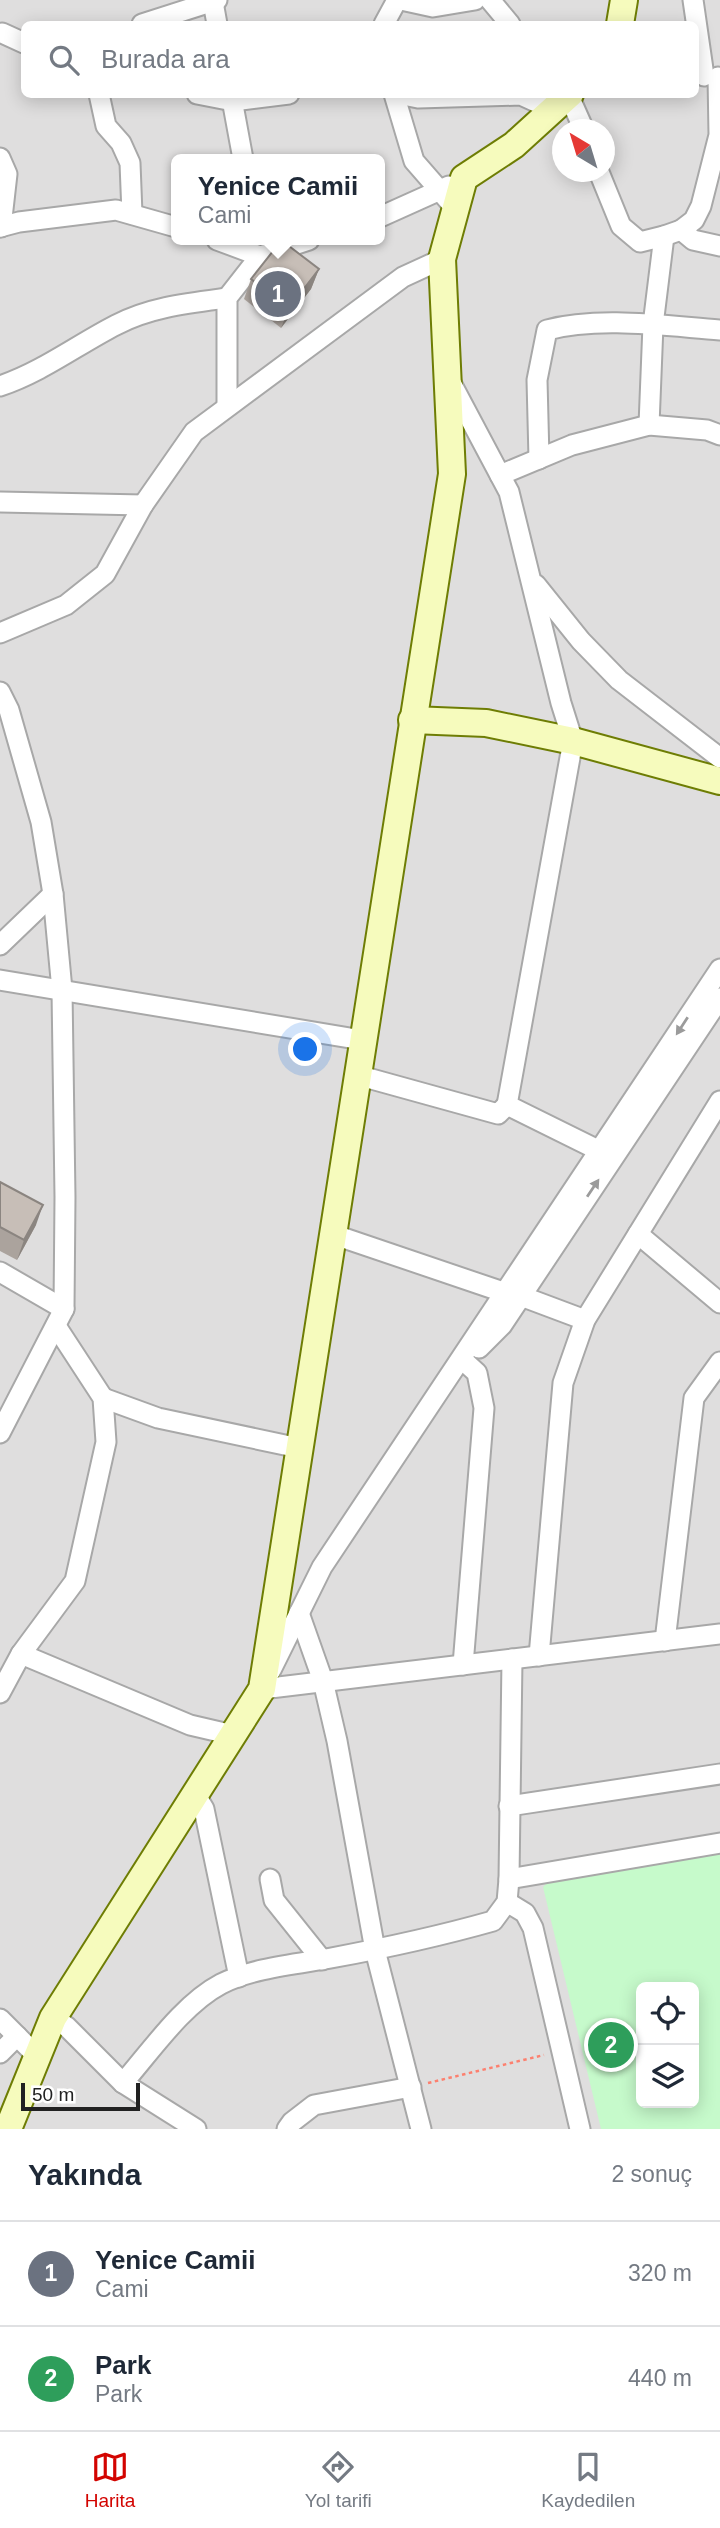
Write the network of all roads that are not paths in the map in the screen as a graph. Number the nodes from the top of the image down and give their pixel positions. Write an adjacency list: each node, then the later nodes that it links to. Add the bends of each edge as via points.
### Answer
1 (399, 0): 2 (street, via 433,7); 9 (street)
2 (475, 0)
3 (490, 0): 10 (street)
4 (624, 0): 11 (street)
5 (693, 0): 12 (street)
6 (215, 1): 7 (street); 8 (street)
7 (152, 21)
8 (217, 21)
9 (386, 21)
10 (508, 21)
11 (620, 21)
12 (697, 21)
13 (699, 29): 17 (street)
14 (1, 33): 15 (street); 16 (street)
15 (21, 33)
16 (21, 42)
17 (709, 77): 31 (street, via 719,135 710,174 694,220)
18 (100, 98): 27 (street, via 106,126 130,163)
19 (232, 98): 23 (street)
20 (397, 98): 26 (street, via 414,160)
21 (564, 100): 22 (street); 26 (street, via 514,145 464,178)
22 (577, 119)
23 (242, 154)
24 (0, 158): 30 (street, via 7,174)
25 (603, 182): 31 (street, via 621,226 640,242)
26 (448, 199): 28 (street); 35 (street)
27 (132, 215): 29 (street); 30 (street, via 116,210)
28 (385, 216)
29 (171, 225)
30 (0, 227)
31 (672, 233): 33 (street); 37 (street)
32 (278, 245): 34 (street)
33 (720, 246)
34 (259, 248): 36 (street)
35 (442, 259): 39 (street); 41 (street, via 403,277)
36 (227, 298): 40 (street, via 170,305 118,323 27,377); 41 (street)
37 (653, 325): 38 (street); 42 (street); 44 (street, via 569,324 547,330 537,380)
38 (720, 330)
39 (447, 377): 45 (street); 51 (street, via 452,474)
40 (0, 386)
41 (227, 406): 47 (street, via 194,432)
42 (649, 425): 43 (street); 44 (street, via 572,445)
43 (720, 435)
44 (539, 459): 45 (street)
45 (500, 475): 48 (street, via 509,492)
46 (0, 502): 47 (street)
47 (142, 505): 49 (street, via 105,574 66,605)
48 (531, 580): 52 (street); 53 (street, via 619,680)
49 (0, 633)
50 (0, 692): 55 (street, via 41,822)
51 (412, 720): 52 (street, via 486,723); 61 (street)
52 (573, 741): 54 (street); 64 (street)
53 (720, 758)
54 (720, 781)
55 (53, 894): 56 (street); 59 (street)
56 (0, 945)
57 (720, 969): 65 (street, one-way to 65)
58 (0, 980): 59 (street)
59 (62, 990): 61 (street); 71 (street)
60 (720, 998): 69 (street, one-way to 60)
61 (362, 1040): 62 (street)
62 (357, 1075): 64 (street, via 498,1114); 66 (street)
63 (720, 1101): 67 (street)
64 (507, 1105): 65 (street)
65 (600, 1151): 69 (street)
66 (332, 1234): 69 (street); 78 (street)
67 (638, 1234): 70 (street); 72 (street)
68 (0, 1272): 71 (street)
69 (514, 1295): 72 (street); 73 (street, via 502,1325); 75 (street)
70 (720, 1304)
71 (60, 1318): 76 (street); 77 (street)
72 (585, 1320): 83 (street, via 563,1383)
73 (465, 1362): 75 (street); 85 (street, via 477,1373 484,1408)
74 (720, 1362): 81 (street, via 694,1398)
75 (448, 1378): 79 (street, via 321,1567)
76 (103, 1398): 78 (street, via 158,1418); 82 (street, via 106,1442 75,1581)
77 (0, 1433)
78 (299, 1448): 88 (street)
79 (299, 1613): 86 (street); 88 (street)
80 (720, 1634): 81 (street)
81 (665, 1641): 83 (street)
82 (22, 1654): 87 (street); 89 (street, via 190,1725)
83 (538, 1656): 84 (street)
84 (512, 1659): 85 (street); 92 (street)
85 (463, 1665): 86 (street)
86 (323, 1681): 88 (street); 97 (street)
87 (2, 1685)
88 (262, 1689): 89 (street)
89 (233, 1735): 91 (street)
90 (720, 1774): 92 (street)
91 (195, 1794): 99 (street, via 204,1809); 100 (street)
92 (509, 1806): 95 (street)
93 (720, 1843): 95 (street)
94 (270, 1879): 98 (street, via 274,1900)
95 (509, 1879): 96 (street)
96 (507, 1902): 97 (street, via 494,1921); 111 (street, via 525,1913 533,1928)
97 (375, 1950): 98 (street); 106 (street)
98 (322, 1960): 99 (street)
99 (239, 1977): 105 (street, via 220,1984 185,2011)
100 (53, 2018): 104 (street); 105 (street)
101 (0, 2019): 102 (street)
102 (17, 2036): 103 (street); 104 (street)
103 (0, 2053)
104 (37, 2056): 107 (street)
105 (123, 2083): 108 (street)
106 (411, 2087): 109 (street, via 314,2105); 110 (street)
107 (8, 2129)
108 (196, 2129)
109 (287, 2129)
110 (421, 2129)
111 (580, 2129)

